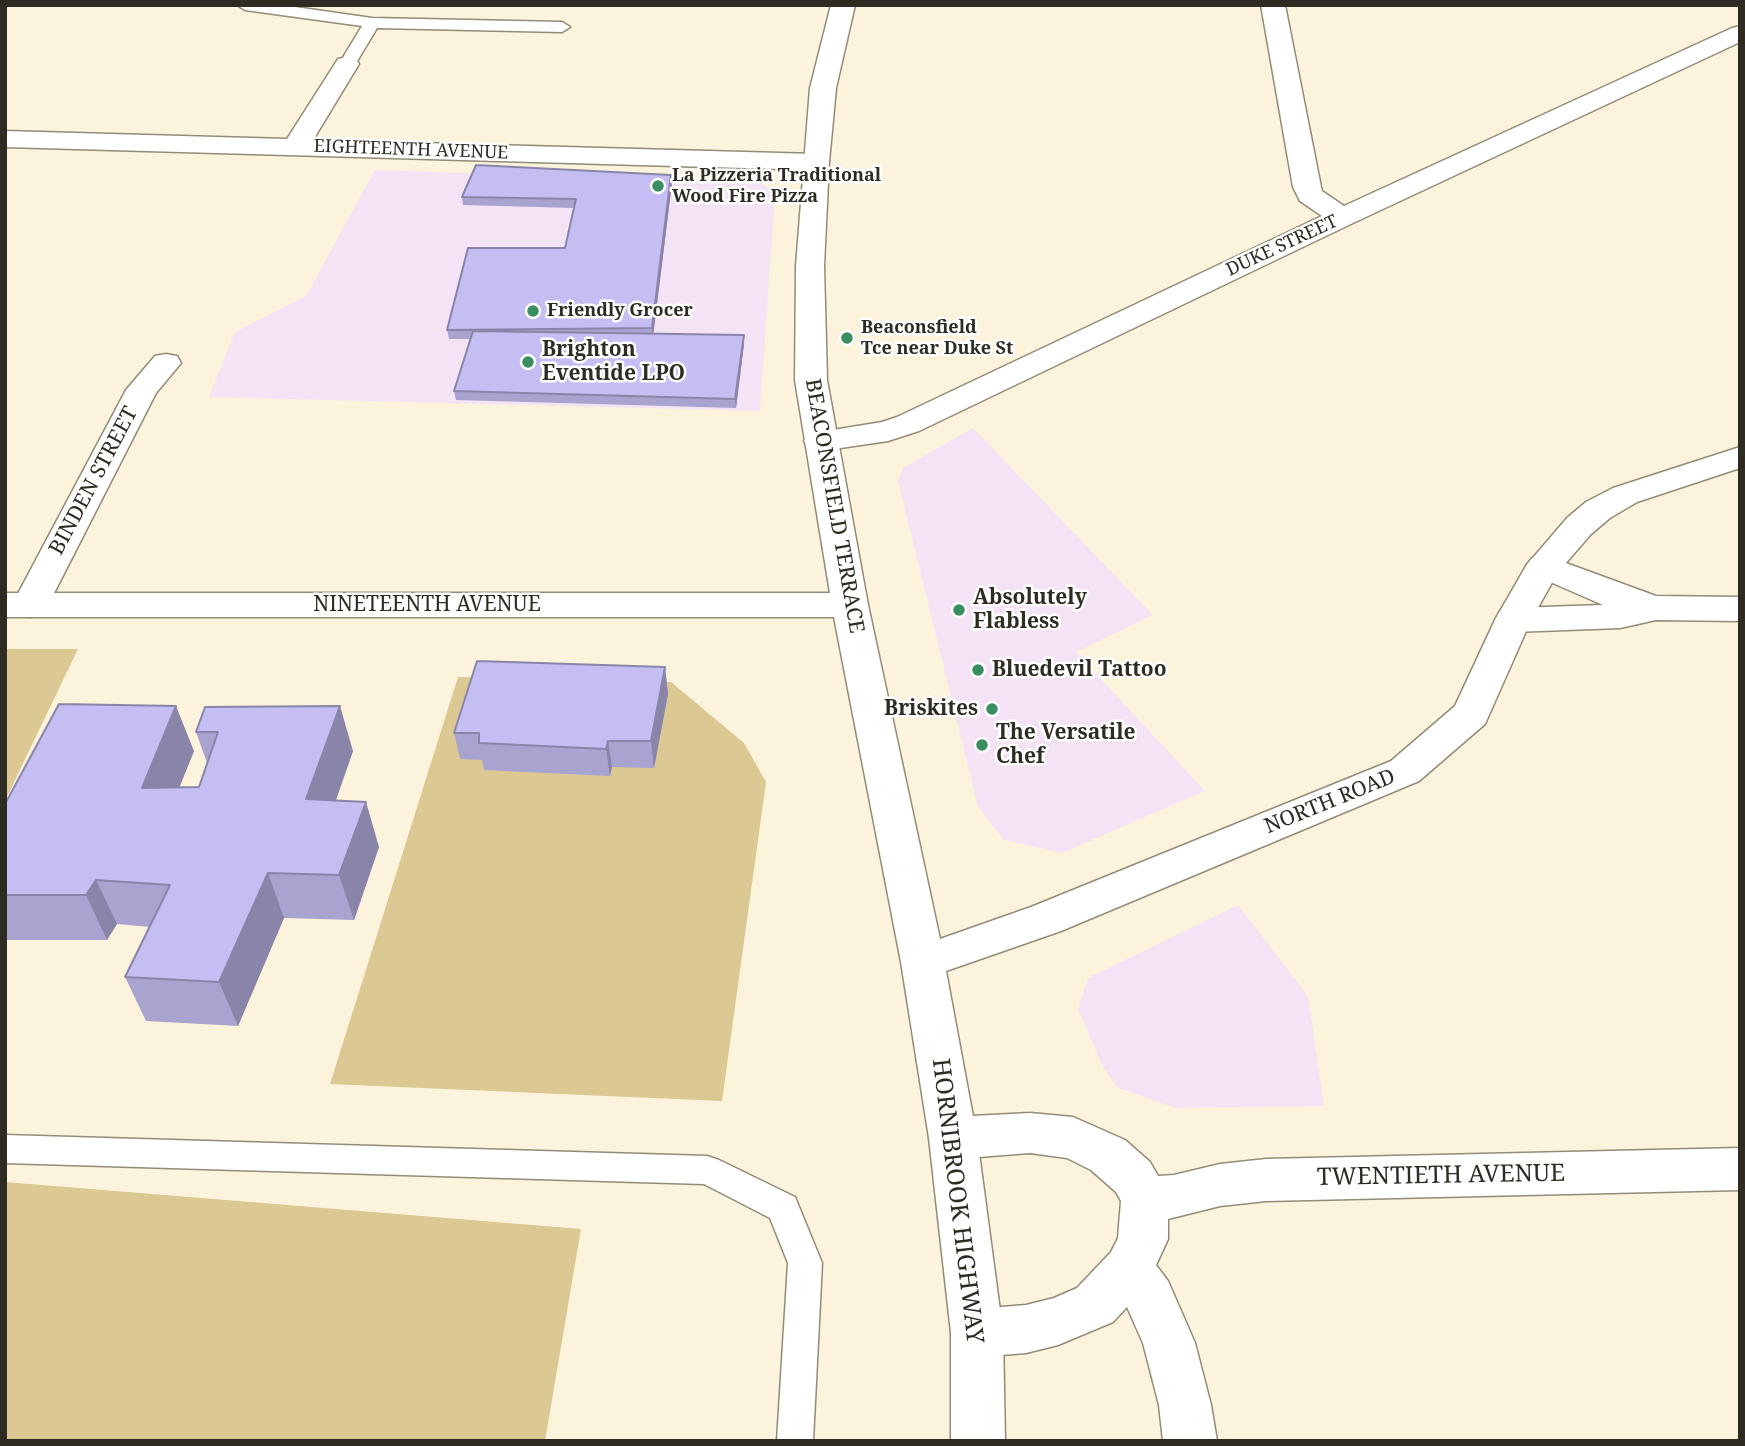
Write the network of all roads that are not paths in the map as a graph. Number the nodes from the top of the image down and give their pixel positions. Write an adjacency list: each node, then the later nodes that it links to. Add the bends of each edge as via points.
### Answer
1 (246, 5): 4 (lane)
2 (843, 5): 10 (street, BEACONSFIELD TERRACE, via 823,88)
3 (1273, 5): 11 (street, via 1307,187 1310,195)
4 (372, 23): 5 (lane); 7 (lane)
5 (562, 27)
6 (1740, 33): 11 (street, DUKE STREET)
7 (347, 64): 9 (street)
8 (5, 139): 9 (street, EIGHTEENTH AVENUE)
9 (295, 147): 10 (street, EIGHTEENTH AVENUE)
10 (816, 162): 13 (street, BEACONSFIELD TERRACE, via 810,266 811,380)
11 (1343, 217): 13 (street, DUKE STREET, via 908,424)
12 (166, 363): 16 (street, BINDEN STREET, via 142,390)
13 (820, 442): 17 (street, BEACONSFIELD TERRACE)
14 (1740, 457): 15 (street, NORTH ROAD, via 1607,505 1579,526)
15 (1544, 566): 18 (street); 20 (street, NORTH ROAD)
16 (17, 605): 17 (street, NINETEENTH AVENUE)
17 (850, 605): 21 (street, BEACONSFIELD TERRACE)
18 (1656, 608): 19 (street); 20 (street, via 1620,616)
19 (1740, 609)
20 (1513, 620): 21 (street, NORTH ROAD, via 1471,714 1405,771 1046,919)
21 (923, 962): 22 (street, HORNIBROOK HIGHWAY)
22 (953, 1138): 25 (street, via 1030,1133 1073,1138 1108,1155 1133,1177); 27 (street, HORNIBROOK HIGHWAY)
23 (5, 1149): 28 (lane, via 707,1170 783,1208 805,1263)
24 (1740, 1169): 25 (street, TWENTIETH AVENUE, via 1266,1180)
25 (1145, 1199): 26 (street, via 1143,1238)
26 (1129, 1268): 27 (street, via 1095,1305 1058,1321); 30 (street, via 1150,1298 1169,1343)
27 (977, 1333): 29 (street, HORNIBROOK HIGHWAY)
28 (795, 1441)
29 (978, 1441)
30 (1190, 1441)

